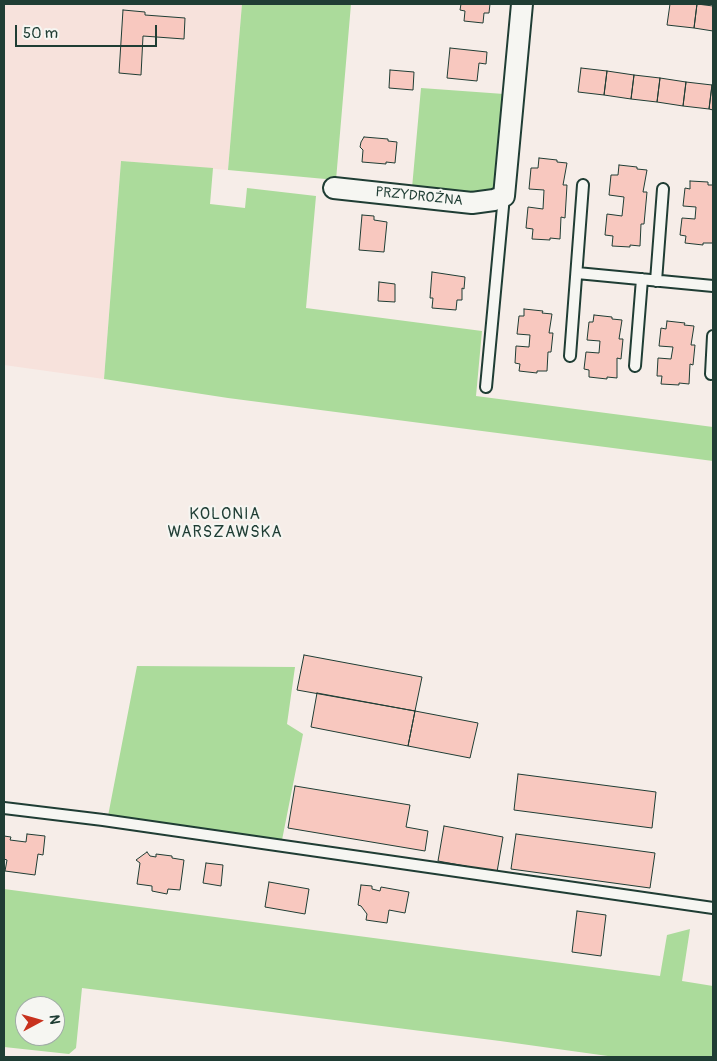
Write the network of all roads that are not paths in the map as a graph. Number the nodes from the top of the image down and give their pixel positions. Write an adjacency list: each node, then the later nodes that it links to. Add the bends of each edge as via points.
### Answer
1 (522, 4): 5 (street)
2 (583, 185): 6 (lane)
3 (334, 188): 5 (street, PRZYDROŻNA, via 472,203)
4 (662, 189): 8 (lane)
5 (504, 196): 14 (lane)
6 (577, 273): 7 (lane); 11 (lane)
7 (642, 279): 8 (lane); 12 (lane)
8 (656, 281): 9 (lane)
9 (713, 286)
10 (713, 336): 13 (lane)
11 (570, 356)
12 (636, 366)
13 (711, 374)
14 (486, 387)
15 (4, 808): 16 (lane)
16 (713, 908)

